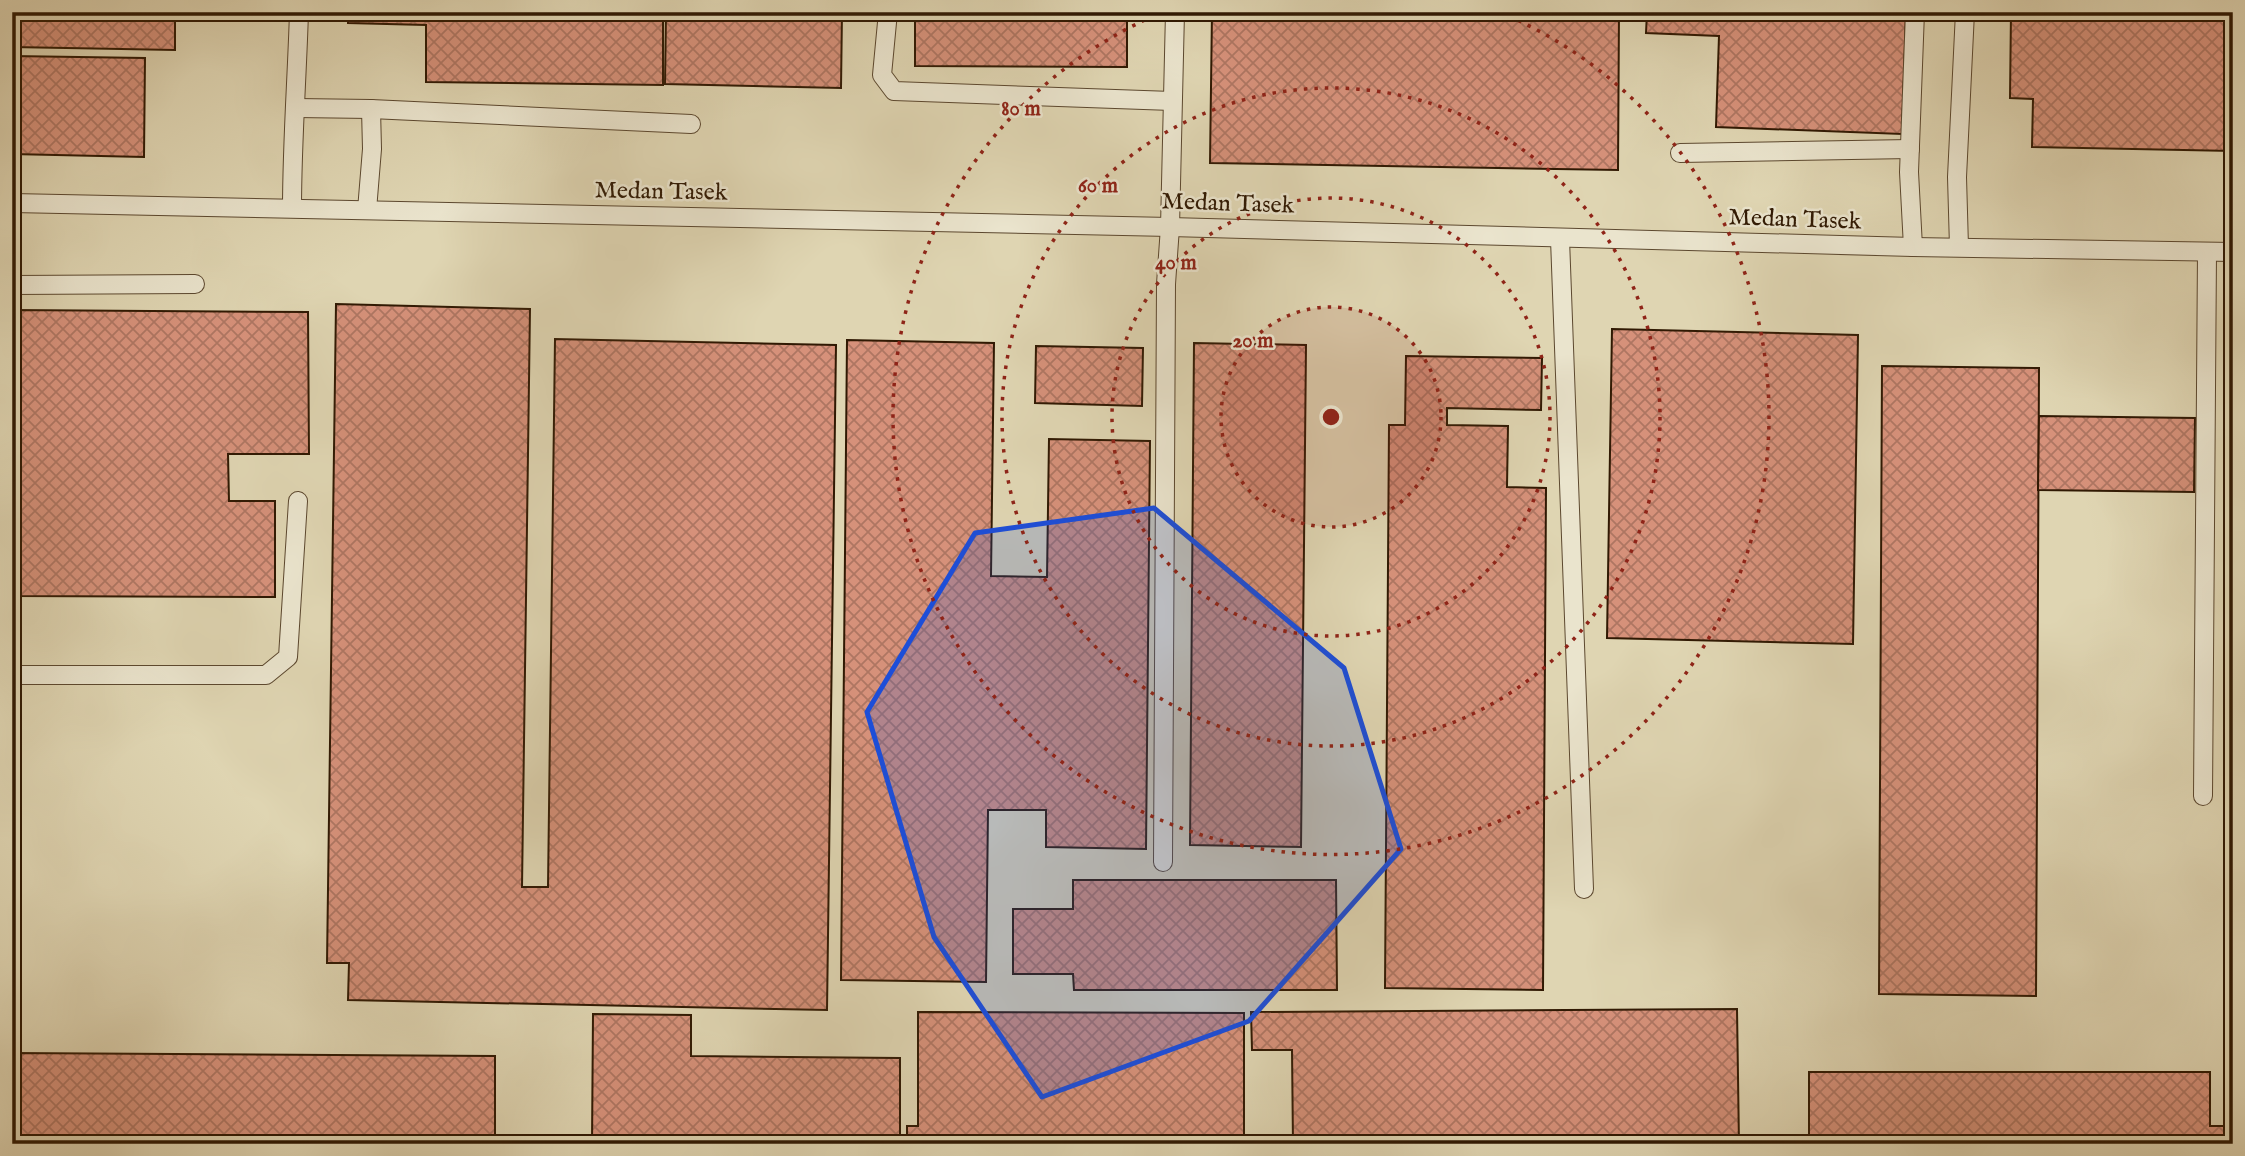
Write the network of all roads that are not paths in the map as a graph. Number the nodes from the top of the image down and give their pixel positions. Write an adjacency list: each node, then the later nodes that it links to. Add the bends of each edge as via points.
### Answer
1 (299, 12): 7 (lane)
2 (888, 12): 6 (lane, via 882,75 894,91)
3 (1175, 12): 6 (lane)
4 (1915, 12): 10 (lane)
5 (1965, 12): 18 (lane, via 1957,177)
6 (1172, 102): 15 (lane)
7 (296, 108): 8 (lane); 13 (lane)
8 (371, 109): 9 (lane); 14 (lane)
9 (691, 124)
10 (1910, 149): 11 (lane); 17 (lane)
11 (1680, 153)
12 (12, 203): 13 (lane, Medan Tasek)
13 (292, 208): 14 (lane, Medan Tasek)
14 (367, 210): 15 (lane, Medan Tasek)
15 (1170, 227): 16 (lane, Medan Tasek); 26 (lane)
16 (1560, 239): 17 (lane, Medan Tasek); 27 (lane)
17 (1913, 247): 18 (lane, Medan Tasek)
18 (1959, 247): 19 (lane, Medan Tasek)
19 (2207, 252): 20 (lane, Medan Tasek); 25 (lane)
20 (2233, 253)
21 (195, 284): 22 (lane)
22 (12, 285)
23 (298, 501): 24 (lane, via 288,657 266,675)
24 (12, 675)
25 (2203, 796)
26 (1163, 862)
27 (1584, 889)

